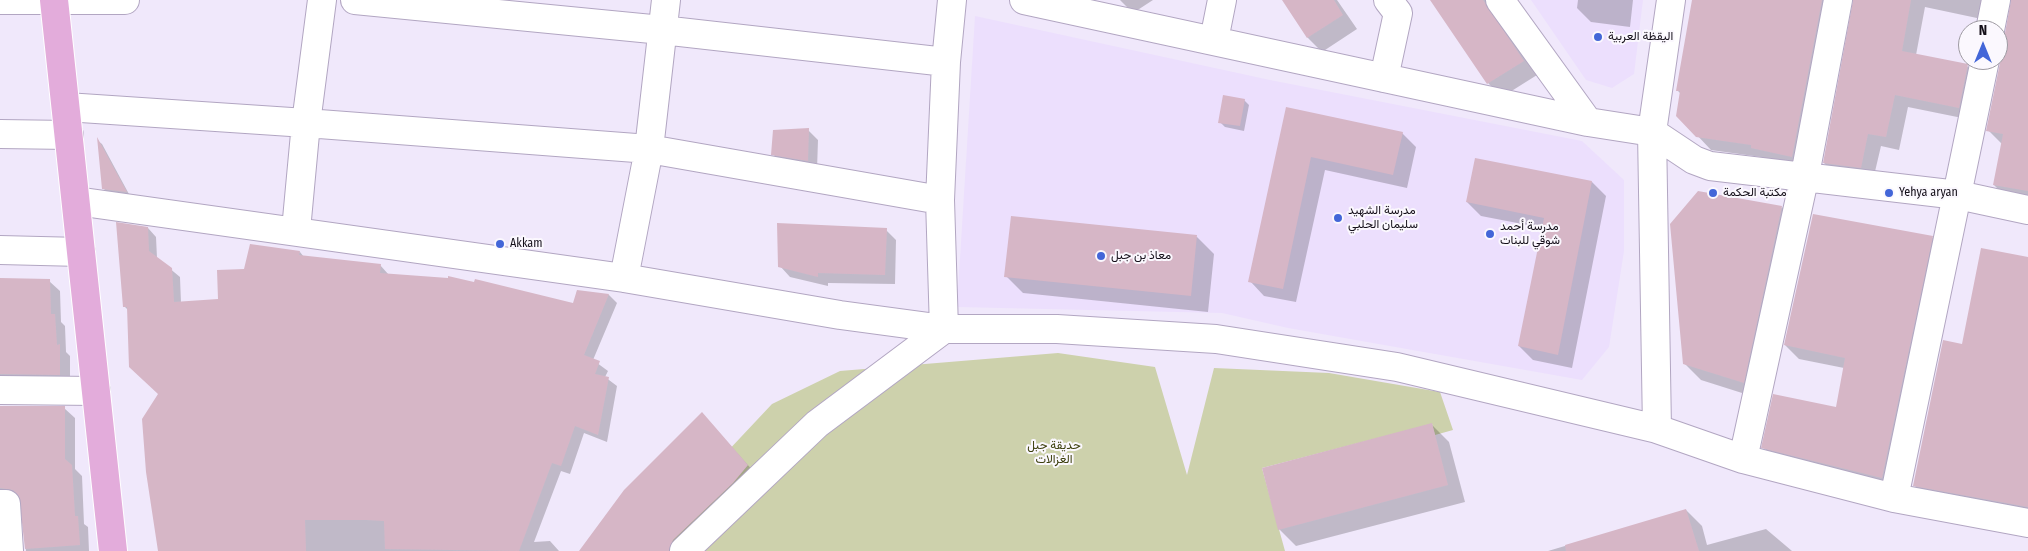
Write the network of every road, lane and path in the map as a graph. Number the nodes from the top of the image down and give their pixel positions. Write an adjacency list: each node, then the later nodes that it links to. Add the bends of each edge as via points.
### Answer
1 (0, 0): 13 (street)
2 (124, 0): 13 (street)
3 (322, 0): 23 (street)
4 (355, 0): 16 (street)
5 (666, 0): 16 (street)
6 (952, 0): 18 (street)
7 (1222, 0): 17 (street)
8 (1388, 0): 20 (street, via 1398,13)
9 (1500, 0): 22 (street)
10 (1671, 0): 24 (street)
11 (1838, 0): 28 (street)
12 (1996, 0): 15 (street)
13 (54, 1): 21 (main road)
14 (1036, 1): 17 (street)
15 (1992, 20)
16 (662, 30): 18 (street); 27 (street)
17 (1214, 40): 20 (street)
18 (946, 62): 31 (street)
19 (1982, 70): 29 (street)
20 (1384, 78): 22 (street)
21 (66, 107): 23 (street); 26 (main road)
22 (1588, 122): 24 (street)
23 (306, 123): 27 (street); 33 (street)
24 (1652, 132): 28 (street, via 1694,160 1710,166); 40 (street)
25 (0, 134): 26 (street)
26 (69, 134): 30 (main road)
27 (649, 149): 31 (street); 36 (street)
28 (1805, 175): 29 (street); 41 (street)
29 (1958, 195): 32 (street); 42 (street)
30 (76, 200): 33 (street); 35 (main road)
31 (940, 200): 37 (street)
32 (2028, 210)
33 (296, 230): 36 (street)
34 (0, 250): 35 (street)
35 (81, 252): 39 (main road)
36 (624, 278): 37 (street, via 840,315)
37 (944, 329): 40 (street, via 1057,329 1216,339 1396,367); 47 (street, via 817,424)
38 (0, 390): 39 (street)
39 (96, 391): 46 (main road)
40 (1657, 429): 41 (street)
41 (1743, 459): 42 (street)
42 (1894, 498): 44 (street)
43 (0, 504): 45 (street, via 6,504)
44 (2028, 522)
45 (8, 551)
46 (113, 551)
47 (684, 551)

